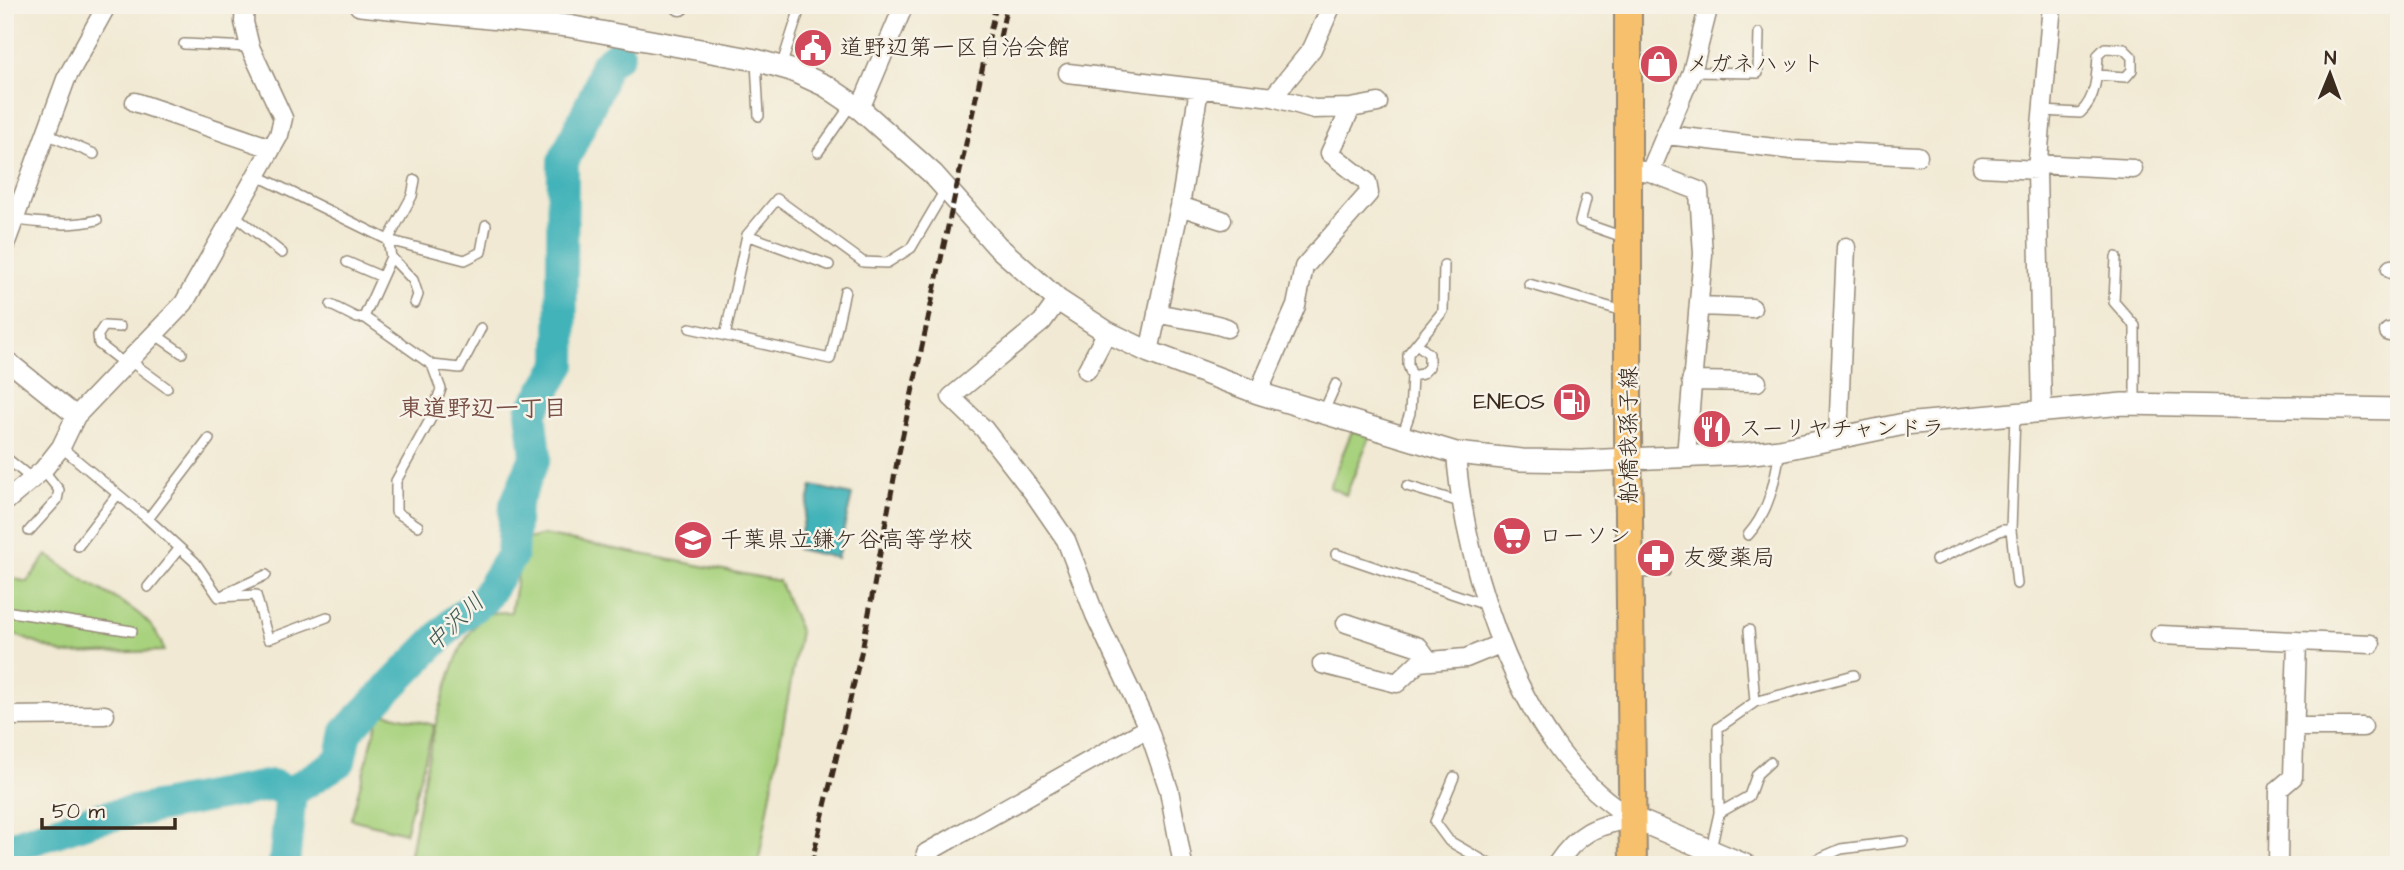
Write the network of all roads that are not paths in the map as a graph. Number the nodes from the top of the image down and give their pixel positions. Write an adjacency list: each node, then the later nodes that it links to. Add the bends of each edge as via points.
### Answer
1 (107, 5): 29 (street, via 66,79)
2 (245, 5): 15 (street)
3 (801, 5): 17 (lane)
4 (904, 5): 25 (street)
5 (1332, 5): 22 (street, via 1312,50)
6 (1628, 5): 38 (main road, 船橋我孫子線)
7 (1709, 5): 18 (street)
8 (2052, 5): 27 (street)
9 (2390, 5): 11 (lane)
10 (373, 6): 12 (street)
11 (2399, 6)
12 (501, 13): 16 (street)
13 (1759, 33): 18 (lane, via 1758,73)
14 (184, 44): 15 (lane)
15 (250, 47): 31 (street, via 283,118)
16 (756, 60): 17 (street); 28 (lane)
17 (781, 67): 25 (street, via 826,86)
18 (1692, 72): 30 (street)
19 (1068, 73): 21 (street)
20 (2097, 75): 20 (lane, via 2098,55 2105,48 2124,49 2132,57 2132,70 2126,77); 27 (lane, via 2089,105 2080,113)
21 (1199, 89): 22 (street); 43 (street)
22 (1273, 97): 26 (street, via 1314,109)
23 (135, 102): 31 (street)
24 (1378, 103): 26 (street)
25 (856, 106): 32 (lane); 41 (street)
26 (1351, 108): 90 (street, via 1330,153 1367,182 1369,193 1304,267 1296,306)
27 (2042, 111): 36 (street)
28 (759, 116)
29 (46, 134): 33 (lane); 44 (street)
30 (1667, 135): 34 (street, via 1792,150); 38 (street)
31 (271, 148): 39 (street)
32 (818, 152)
33 (94, 154)
34 (1918, 156)
35 (1982, 167): 36 (street)
36 (2037, 167): 37 (street); 93 (street)
37 (2133, 169)
38 (1639, 171): 50 (main road, 船橋我孫子線); 66 (street, via 1699,191 1703,254)
39 (258, 176): 45 (street); 51 (lane)
40 (415, 180): 51 (lane, via 412,196)
41 (946, 189): 49 (lane, via 911,248 887,263 863,262 777,200); 63 (street, via 997,246)
42 (1586, 199): 50 (lane, via 1580,222)
43 (1180, 206): 47 (street); 68 (street)
44 (13, 212): 46 (lane, via 52,224); 52 (street)
45 (233, 214): 54 (lane); 76 (street, via 184,303)
46 (97, 220)
47 (1222, 220)
48 (486, 225): 51 (lane, via 481,252 465,260)
49 (747, 235): 58 (lane); 77 (lane)
50 (1628, 238): 69 (main road, 船橋我孫子線)
51 (388, 240): 55 (lane)
52 (5, 246)
53 (1846, 247): 98 (street)
54 (282, 253)
55 (391, 257): 60 (lane); 64 (lane, via 412,280 418,295)
56 (2116, 257): 91 (lane, via 2114,302 2135,326)
57 (347, 262): 60 (lane)
58 (829, 265)
59 (1444, 265): 78 (lane, via 1443,311)
60 (382, 277): 70 (lane)
61 (1529, 284): 69 (lane)
62 (845, 291): 77 (lane, via 830,359)
63 (1058, 300): 75 (street); 144 (street, via 1042,322 951,397 984,429 1066,540)
64 (415, 303)
65 (331, 305): 70 (lane)
66 (1699, 306): 67 (street); 86 (street)
67 (1752, 309)
68 (1157, 313): 74 (street); 79 (street)
69 (1628, 313): 105 (main road, 船橋我孫子線)
70 (364, 317): 83 (lane)
71 (120, 327): 82 (lane, via 104,326 99,344)
72 (481, 327): 83 (lane, via 460,368)
73 (690, 328): 77 (lane)
74 (1227, 328)
75 (1107, 332): 79 (street); 84 (street)
76 (156, 335): 80 (lane); 82 (street)
77 (726, 336)
78 (1417, 344): 85 (lane, via 1408,354); 85 (lane, via 1429,354 1429,367)
79 (1149, 352): 90 (street)
80 (182, 354)
81 (5, 359): 96 (street)
82 (128, 363): 89 (lane); 96 (street)
83 (432, 365): 112 (lane, via 441,388 430,420 396,481 396,512)
84 (1087, 370)
85 (1412, 376): 97 (lane, via 1410,414)
86 (1691, 381): 87 (street); 103 (street)
87 (1757, 382)
88 (1336, 384): 94 (lane)
89 (167, 388)
90 (1258, 393): 94 (street)
91 (2135, 404): 92 (street); 93 (street)
92 (2399, 409)
93 (2042, 412): 95 (street)
94 (1323, 413): 97 (street)
95 (2015, 415): 98 (street, via 1903,424); 113 (lane)
96 (76, 416): 100 (street)
97 (1402, 437): 102 (street)
98 (1838, 438): 101 (street)
99 (209, 439): 111 (lane)
100 (61, 447): 106 (street); 108 (lane)
101 (1780, 450): 103 (street); 115 (lane, via 1761,521)
102 (1456, 453): 105 (street, via 1522,460); 110 (street)
103 (1686, 456): 105 (street)
104 (5, 457): 106 (lane)
105 (1628, 460): 121 (main road, 船橋我孫子線)
106 (36, 474): 109 (street); 114 (lane, via 59,490 57,500)
107 (1407, 485): 110 (lane)
108 (117, 495): 111 (lane); 116 (lane)
109 (5, 502)
110 (1460, 502): 126 (street, via 1469,547)
111 (148, 519): 117 (lane)
112 (418, 526)
113 (2011, 530): 119 (lane); 123 (lane)
114 (29, 531)
115 (1748, 535)
116 (78, 546)
117 (179, 549): 124 (lane); 125 (lane, via 195,562)
118 (1336, 554): 126 (lane)
119 (1936, 560)
120 (1665, 572): 121 (lane)
121 (1630, 573): 148 (main road, 船橋我孫子線)
122 (266, 575): 125 (lane)
123 (2017, 584)
124 (148, 587)
125 (219, 597): 128 (lane, via 256,595 268,639)
126 (1490, 607): 134 (street)
127 (5, 611): 131 (lane)
128 (327, 617)
129 (1346, 623): 136 (street, via 1419,647)
130 (1749, 630): 139 (lane)
131 (132, 631)
132 (2160, 635): 133 (street)
133 (2297, 641): 135 (street); 142 (street)
134 (1500, 644): 136 (street, via 1466,658); 148 (street, via 1538,718 1582,777)
135 (2371, 644)
136 (1429, 661): 137 (street, via 1419,662 1397,683)
137 (1322, 664)
138 (1854, 675): 139 (lane)
139 (1755, 702): 147 (lane, via 1718,728)
140 (104, 715): 141 (street)
141 (5, 716)
142 (2295, 727): 143 (street); 158 (street, via 2293,777 2279,789)
143 (2363, 727)
144 (1148, 728): 151 (street, via 926,853); 152 (street, via 1169,790)
145 (1770, 762): 147 (lane, via 1757,774 1749,796)
146 (1454, 777): 153 (lane, via 1435,822 1448,841)
147 (1719, 813): 150 (lane)
148 (1633, 818): 150 (street); 154 (street, via 1598,825 1568,847); 155 (main road, 船橋我孫子線)
149 (1903, 841): 157 (lane, via 1841,849)
150 (1711, 849): 156 (street)
151 (933, 865)
152 (1184, 865)
153 (1491, 865)
154 (1556, 865)
155 (1633, 865)
156 (1745, 865)
157 (1804, 865)
158 (2278, 865)

